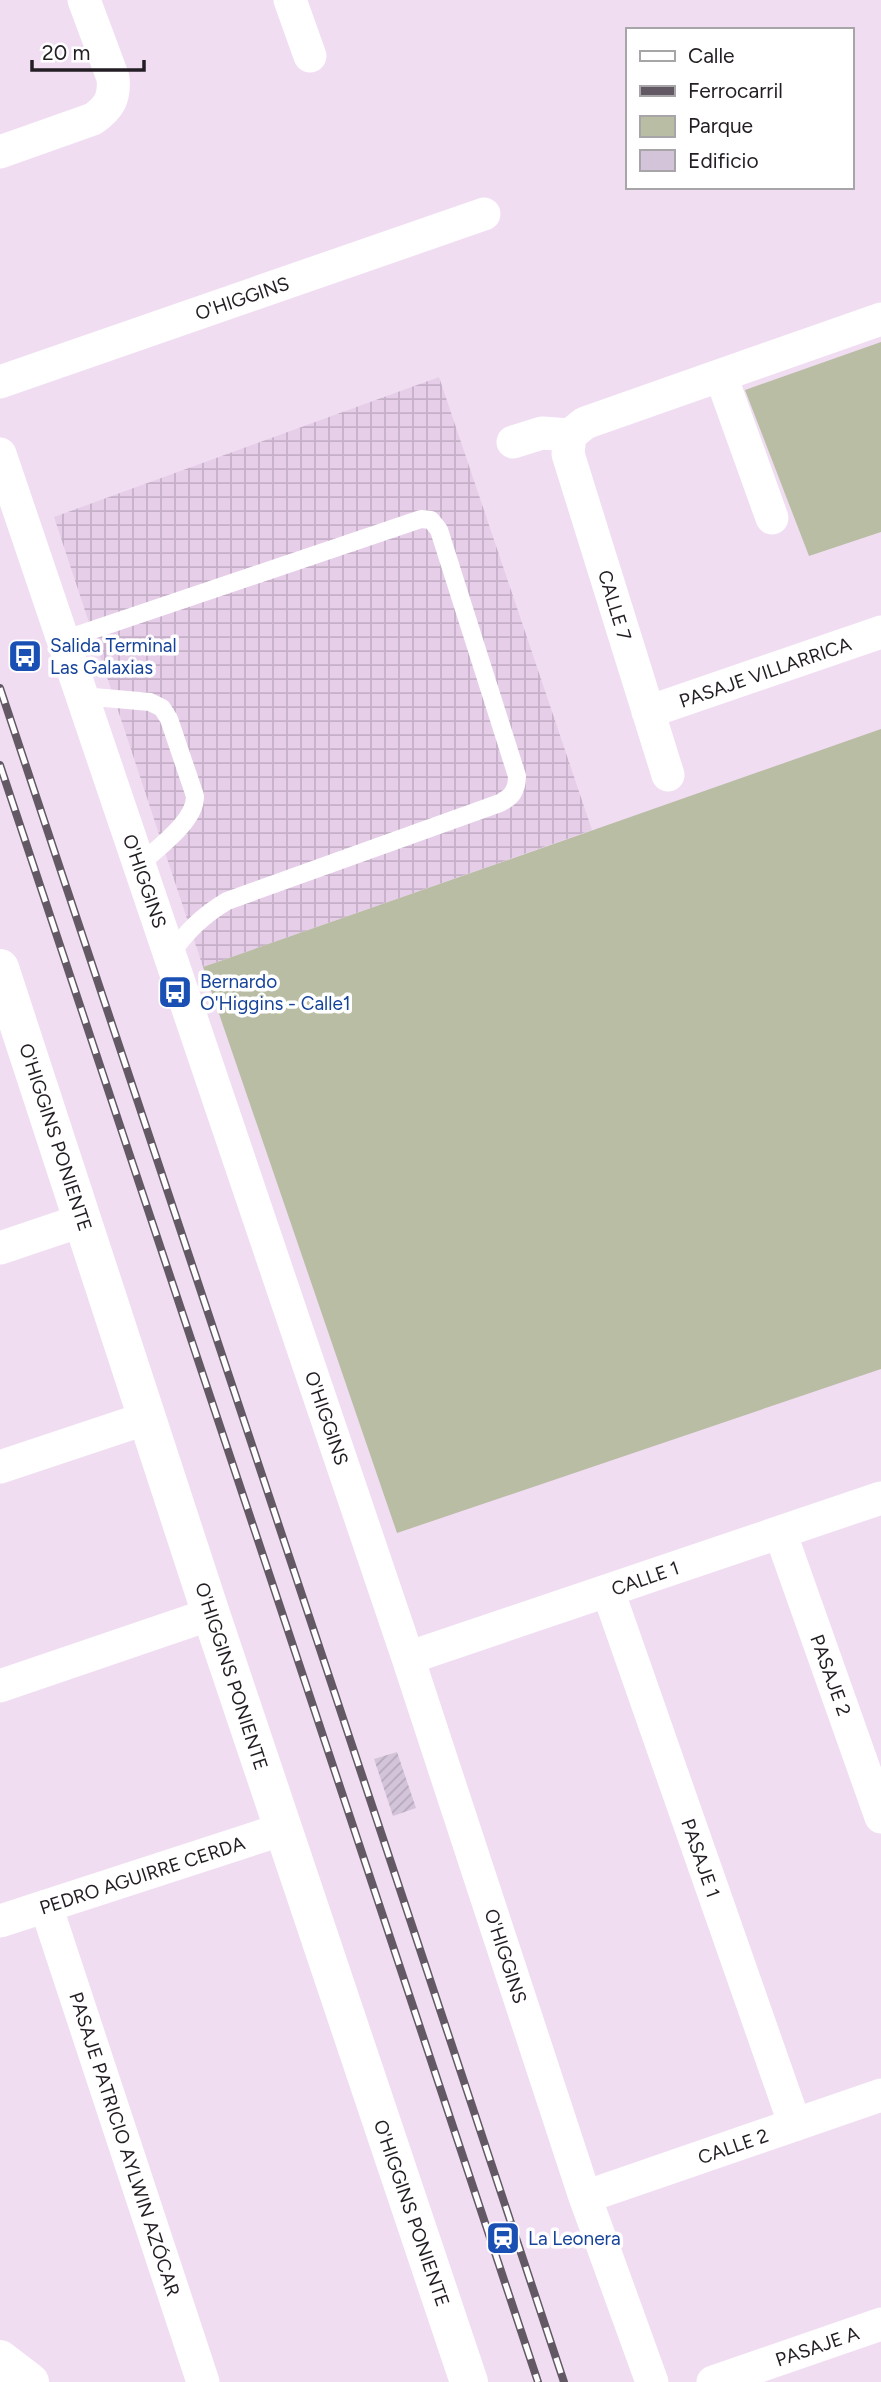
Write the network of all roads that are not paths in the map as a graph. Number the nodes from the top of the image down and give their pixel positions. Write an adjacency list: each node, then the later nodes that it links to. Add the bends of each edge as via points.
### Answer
1 (84, 0): 4 (street, via 113,78 111,103 93,119)
2 (290, 0): 3 (street)
3 (310, 56)
4 (0, 152)
5 (484, 214): 8 (street, O'HIGGINS)
6 (881, 319): 7 (street)
7 (720, 376): 9 (street, via 585,423); 12 (street)
8 (0, 383)
9 (570, 435): 10 (street, via 542,433); 16 (street, CALLE 7, via 568,454)
10 (513, 442)
11 (0, 454): 14 (street, O'HIGGINS)
12 (772, 518)
13 (881, 632): 16 (street, PASAJE VILLARRICA)
14 (63, 640): 15 (street, O'HIGGINS); 19 (lane, via 421,519 431,520 439,530 517,776 514,791 500,803 227,901 200,918)
15 (82, 696): 18 (street, O'HIGGINS); 18 (lane, via 150,702 162,708 195,796 190,817)
16 (648, 712): 17 (street, CALLE 7)
17 (668, 775)
18 (139, 865): 19 (street, O'HIGGINS)
19 (170, 956): 30 (street, O'HIGGINS)
20 (0, 968): 21 (street, O'HIGGINS PONIENTE)
21 (8, 1022): 22 (street, O'HIGGINS PONIENTE)
22 (83, 1220): 23 (street); 24 (street, O'HIGGINS PONIENTE)
23 (0, 1248)
24 (147, 1418): 25 (street); 29 (street, O'HIGGINS PONIENTE)
25 (0, 1467)
26 (881, 1498): 27 (street, CALLE 1)
27 (780, 1532): 28 (street, CALLE 1); 32 (street, PASAJE 2)
28 (608, 1591): 30 (street, CALLE 1); 37 (street, PASAJE 1)
29 (211, 1614): 31 (street); 33 (street, O'HIGGINS PONIENTE)
30 (408, 1658): 38 (street, O'HIGGINS)
31 (0, 1686)
32 (881, 1817)
33 (283, 1829): 34 (street, PEDRO AGUIRRE CERDA); 43 (street, O'HIGGINS PONIENTE)
34 (46, 1906): 35 (street, PEDRO AGUIRRE CERDA); 42 (street, PASAJE PATRICIO AYLWIN AZÓCAR)
35 (0, 1921)
36 (881, 2095): 37 (street, CALLE 2)
37 (795, 2125): 38 (street, CALLE 2)
38 (585, 2197): 44 (street, O'HIGGINS)
39 (881, 2324): 45 (street, PASAJE A)
40 (0, 2359): 41 (street)
41 (30, 2382)
42 (203, 2382)
43 (469, 2382)
44 (652, 2382)
45 (713, 2382)

